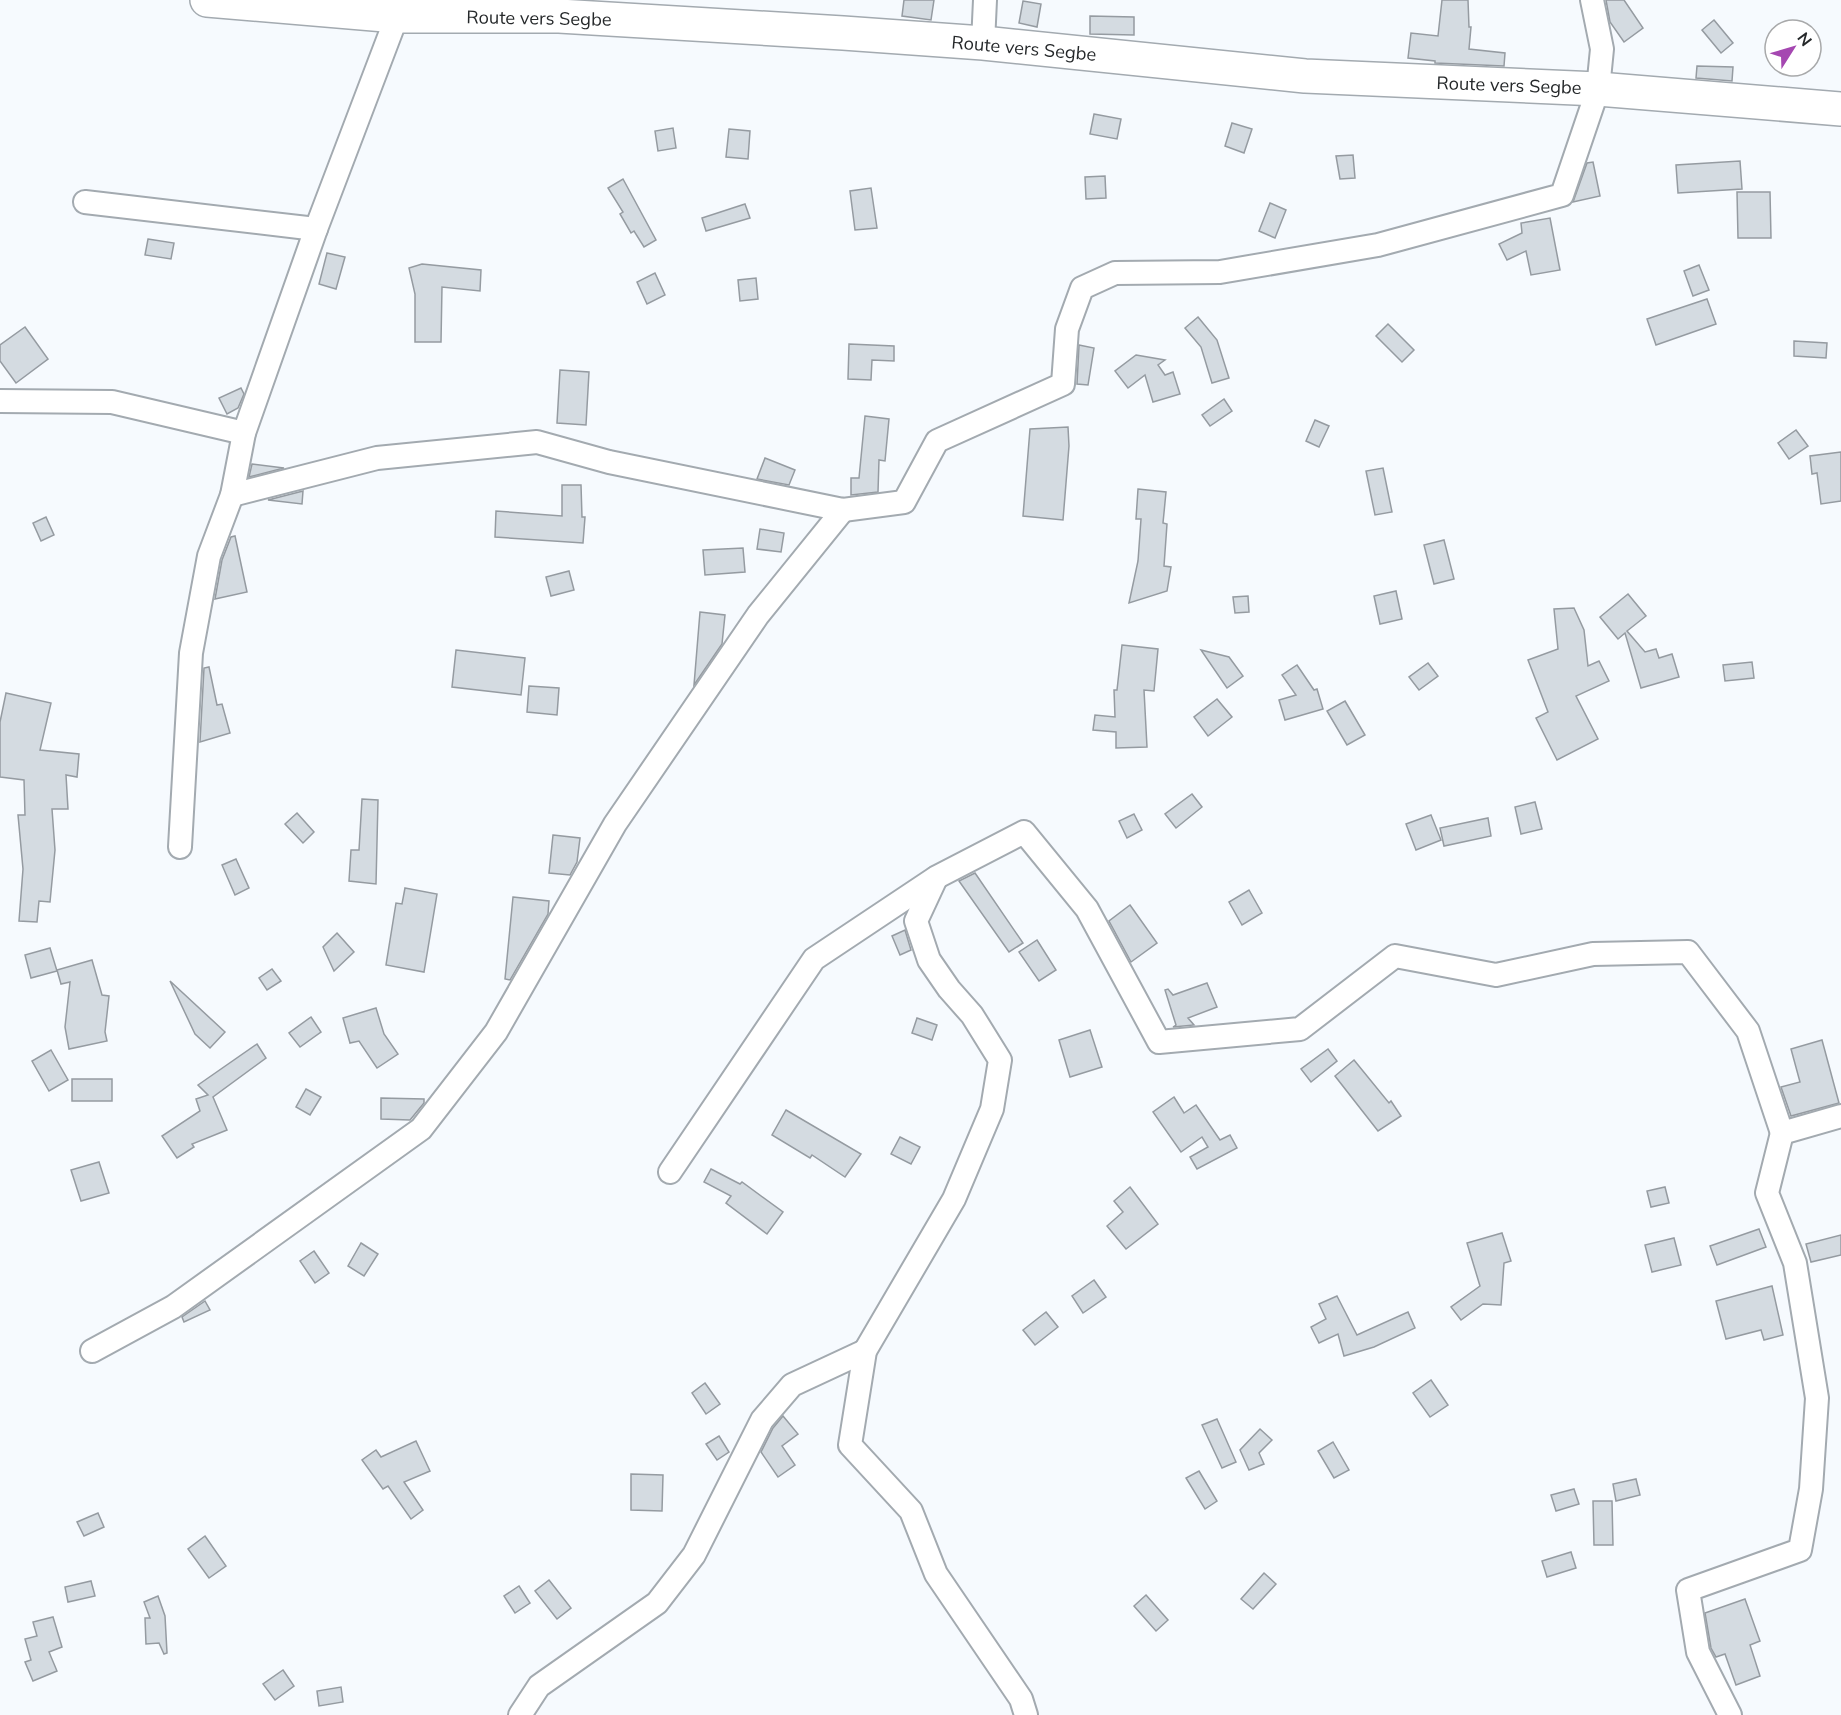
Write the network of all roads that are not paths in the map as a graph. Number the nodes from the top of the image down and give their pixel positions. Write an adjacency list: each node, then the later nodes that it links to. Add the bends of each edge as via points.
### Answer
1 (207, 0): 5 (main road, Route vers Segbe)
2 (985, 0): 6 (street)
3 (1592, 0): 7 (street, via 1602,49)
4 (560, 8): 5 (main road, Route vers Segbe); 6 (main road, Route vers Segbe)
5 (397, 16): 10 (street)
6 (983, 43): 7 (main road, Route vers Segbe, via 1305,76)
7 (1598, 88): 8 (main road, Route vers Segbe); 14 (street, via 1562,195 1378,245 1220,272 1115,273 1082,288 1067,329 1063,384 937,441 904,502)
8 (1841, 109)
9 (85, 202): 10 (street)
10 (316, 229): 12 (street)
11 (0, 401): 12 (street, via 112,402)
12 (244, 433): 13 (street)
13 (232, 495): 14 (street, via 377,458 537,442 609,462); 15 (street, via 209,556 191,653)
14 (843, 510): 20 (street, via 758,615 615,824 496,1032 420,1129 173,1307)
15 (180, 848)
16 (937, 877): 18 (street, via 1024,832 1087,909 1160,1042 1300,1029 1395,956 1496,975 1593,954 1688,952 1748,1031); 19 (street, via 814,959); 21 (street, via 916,921 929,960 972,1015 1000,1060 992,1109 954,1199)
17 (1841, 1116): 18 (street)
18 (1782, 1133): 24 (street, via 1767,1193 1795,1263 1817,1398 1811,1489 1800,1550 1688,1590 1698,1652)
19 (670, 1172)
20 (92, 1351)
21 (865, 1351): 22 (street, via 792,1385 762,1420 694,1555 657,1603 540,1686); 23 (street, via 850,1444 911,1511 936,1574 1021,1699)
22 (520, 1715)
23 (1026, 1715)
24 (1730, 1715)

